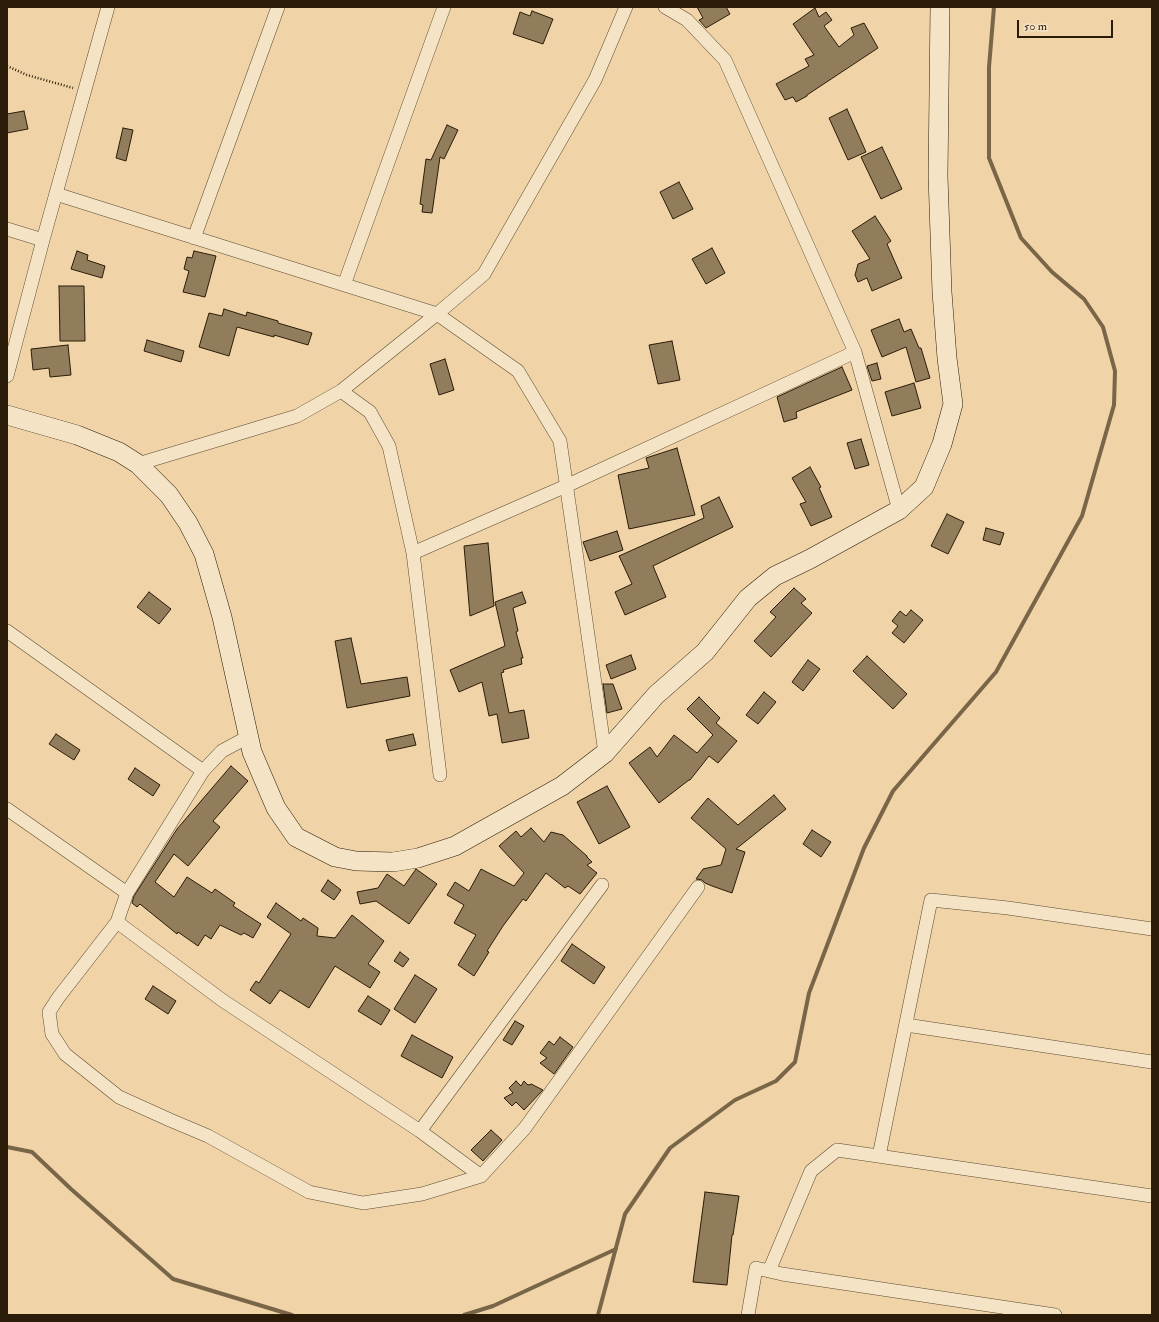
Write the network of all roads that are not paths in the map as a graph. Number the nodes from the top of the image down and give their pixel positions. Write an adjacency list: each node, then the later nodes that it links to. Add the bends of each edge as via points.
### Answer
1 (108, 7): 7 (street)
2 (278, 7): 9 (street)
3 (444, 7): 11 (street)
4 (626, 7): 12 (street, via 595,80 484,274)
5 (665, 7): 13 (street, via 687,20 725,60)
6 (940, 7): 19 (street, via 938,176 942,292 952,404 942,444 924,487)
7 (56, 194): 9 (street); 10 (street)
8 (7, 229): 10 (street)
9 (194, 238): 11 (street)
10 (43, 240): 14 (street)
11 (344, 285): 12 (street)
12 (437, 314): 15 (street); 18 (street, via 518,371 560,441)
13 (855, 352): 18 (street); 19 (street)
14 (7, 376)
15 (341, 391): 17 (street, via 297,416); 20 (street, via 370,412 389,446)
16 (7, 415): 17 (street, via 77,435 119,452)
17 (138, 464): 22 (street, via 169,495 188,523 204,554 222,617)
18 (566, 486): 20 (street); 23 (street)
19 (899, 510): 23 (street, via 775,576 748,598 705,652 656,695)
20 (413, 552): 25 (street)
21 (7, 631): 24 (street)
22 (248, 737): 23 (street, via 276,808 296,837 335,857 356,861 393,862 418,858 454,846 562,786); 24 (street, via 222,751)
23 (605, 753)
24 (203, 771): 29 (street)
25 (440, 775)
26 (7, 809): 29 (street)
27 (602, 885): 34 (street)
28 (698, 887): 36 (street, via 525,1128)
29 (126, 893): 30 (street)
30 (117, 922): 34 (street, via 222,1000); 36 (street, via 49,1012 52,1034 65,1054 119,1097 208,1136 309,1192 363,1203 422,1194)
31 (1152, 929): 32 (street, via 1008,908 931,900)
32 (906, 1025): 33 (street); 35 (street)
33 (1152, 1062)
34 (420, 1131): 36 (street)
35 (879, 1156): 37 (street); 38 (street, via 838,1150 810,1171)
36 (481, 1176)
37 (1152, 1196)
38 (769, 1271): 39 (street, via 756,1268); 40 (street)
39 (748, 1315)
40 (1055, 1315)

